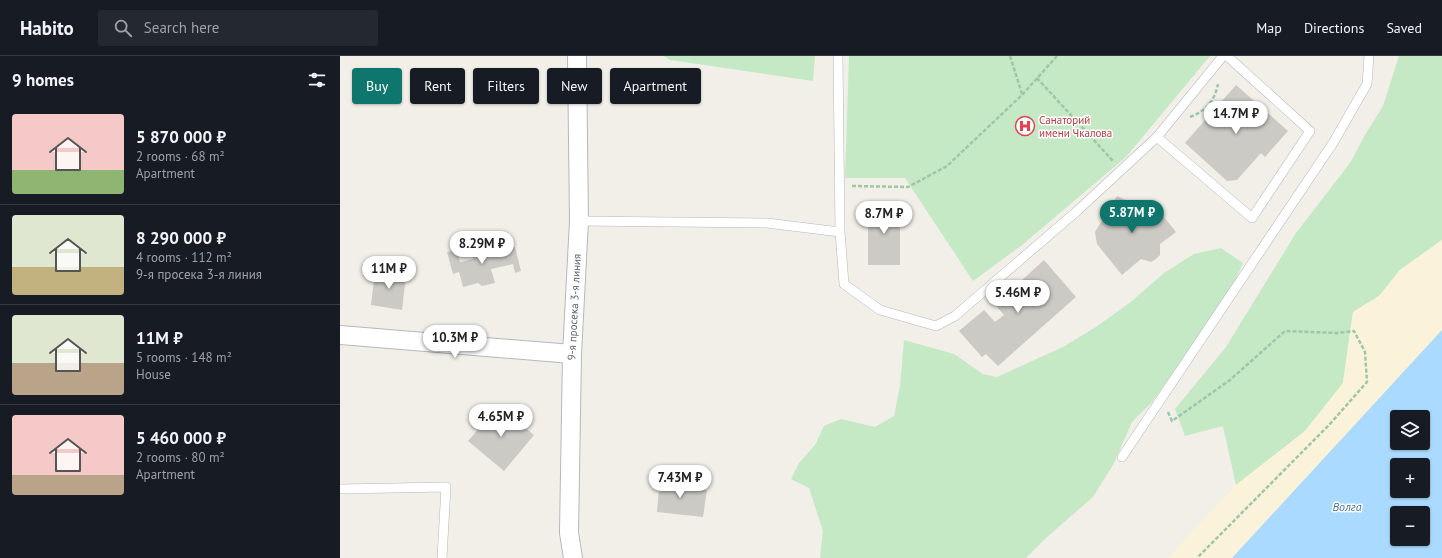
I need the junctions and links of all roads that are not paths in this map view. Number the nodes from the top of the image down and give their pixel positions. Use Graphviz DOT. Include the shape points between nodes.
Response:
graph roads {
  1 [pos="577,56"];
  2 [pos="838,56"];
  3 [pos="1222,56"];
  4 [pos="1227,56"];
  5 [pos="1368,56"];
  6 [pos="1157,137"];
  7 [pos="578,221"];
  8 [pos="840,232"];
  9 [pos="340,335"];
  10 [pos="572,354"];
  11 [pos="1122,457"];
  12 [pos="340,489"];
  13 [pos="442,558"];
  14 [pos="573,558"];
  1 -- 7 [label="street, 9-я просека 3-я линия"];
  2 -- 8 [label="lane"];
  3 -- 6 [label="lane"];
  4 -- 6 [label="lane" via="1310,131 1252,218"];
  5 -- 11 [label="lane" via="1367,84 1333,143"];
  6 -- 8 [label="lane" via="1077,212 961,311 936,326 880,310 844,284"];
  7 -- 8 [label="lane" via="767,224"];
  7 -- 10 [label="street, 9-я просека 3-я линия"];
  9 -- 10 [label="street"];
  10 -- 14 [label="street, 9-я просека 3-я линия" via="569,533"];
  12 -- 13 [label="lane" via="446,487"];
}
